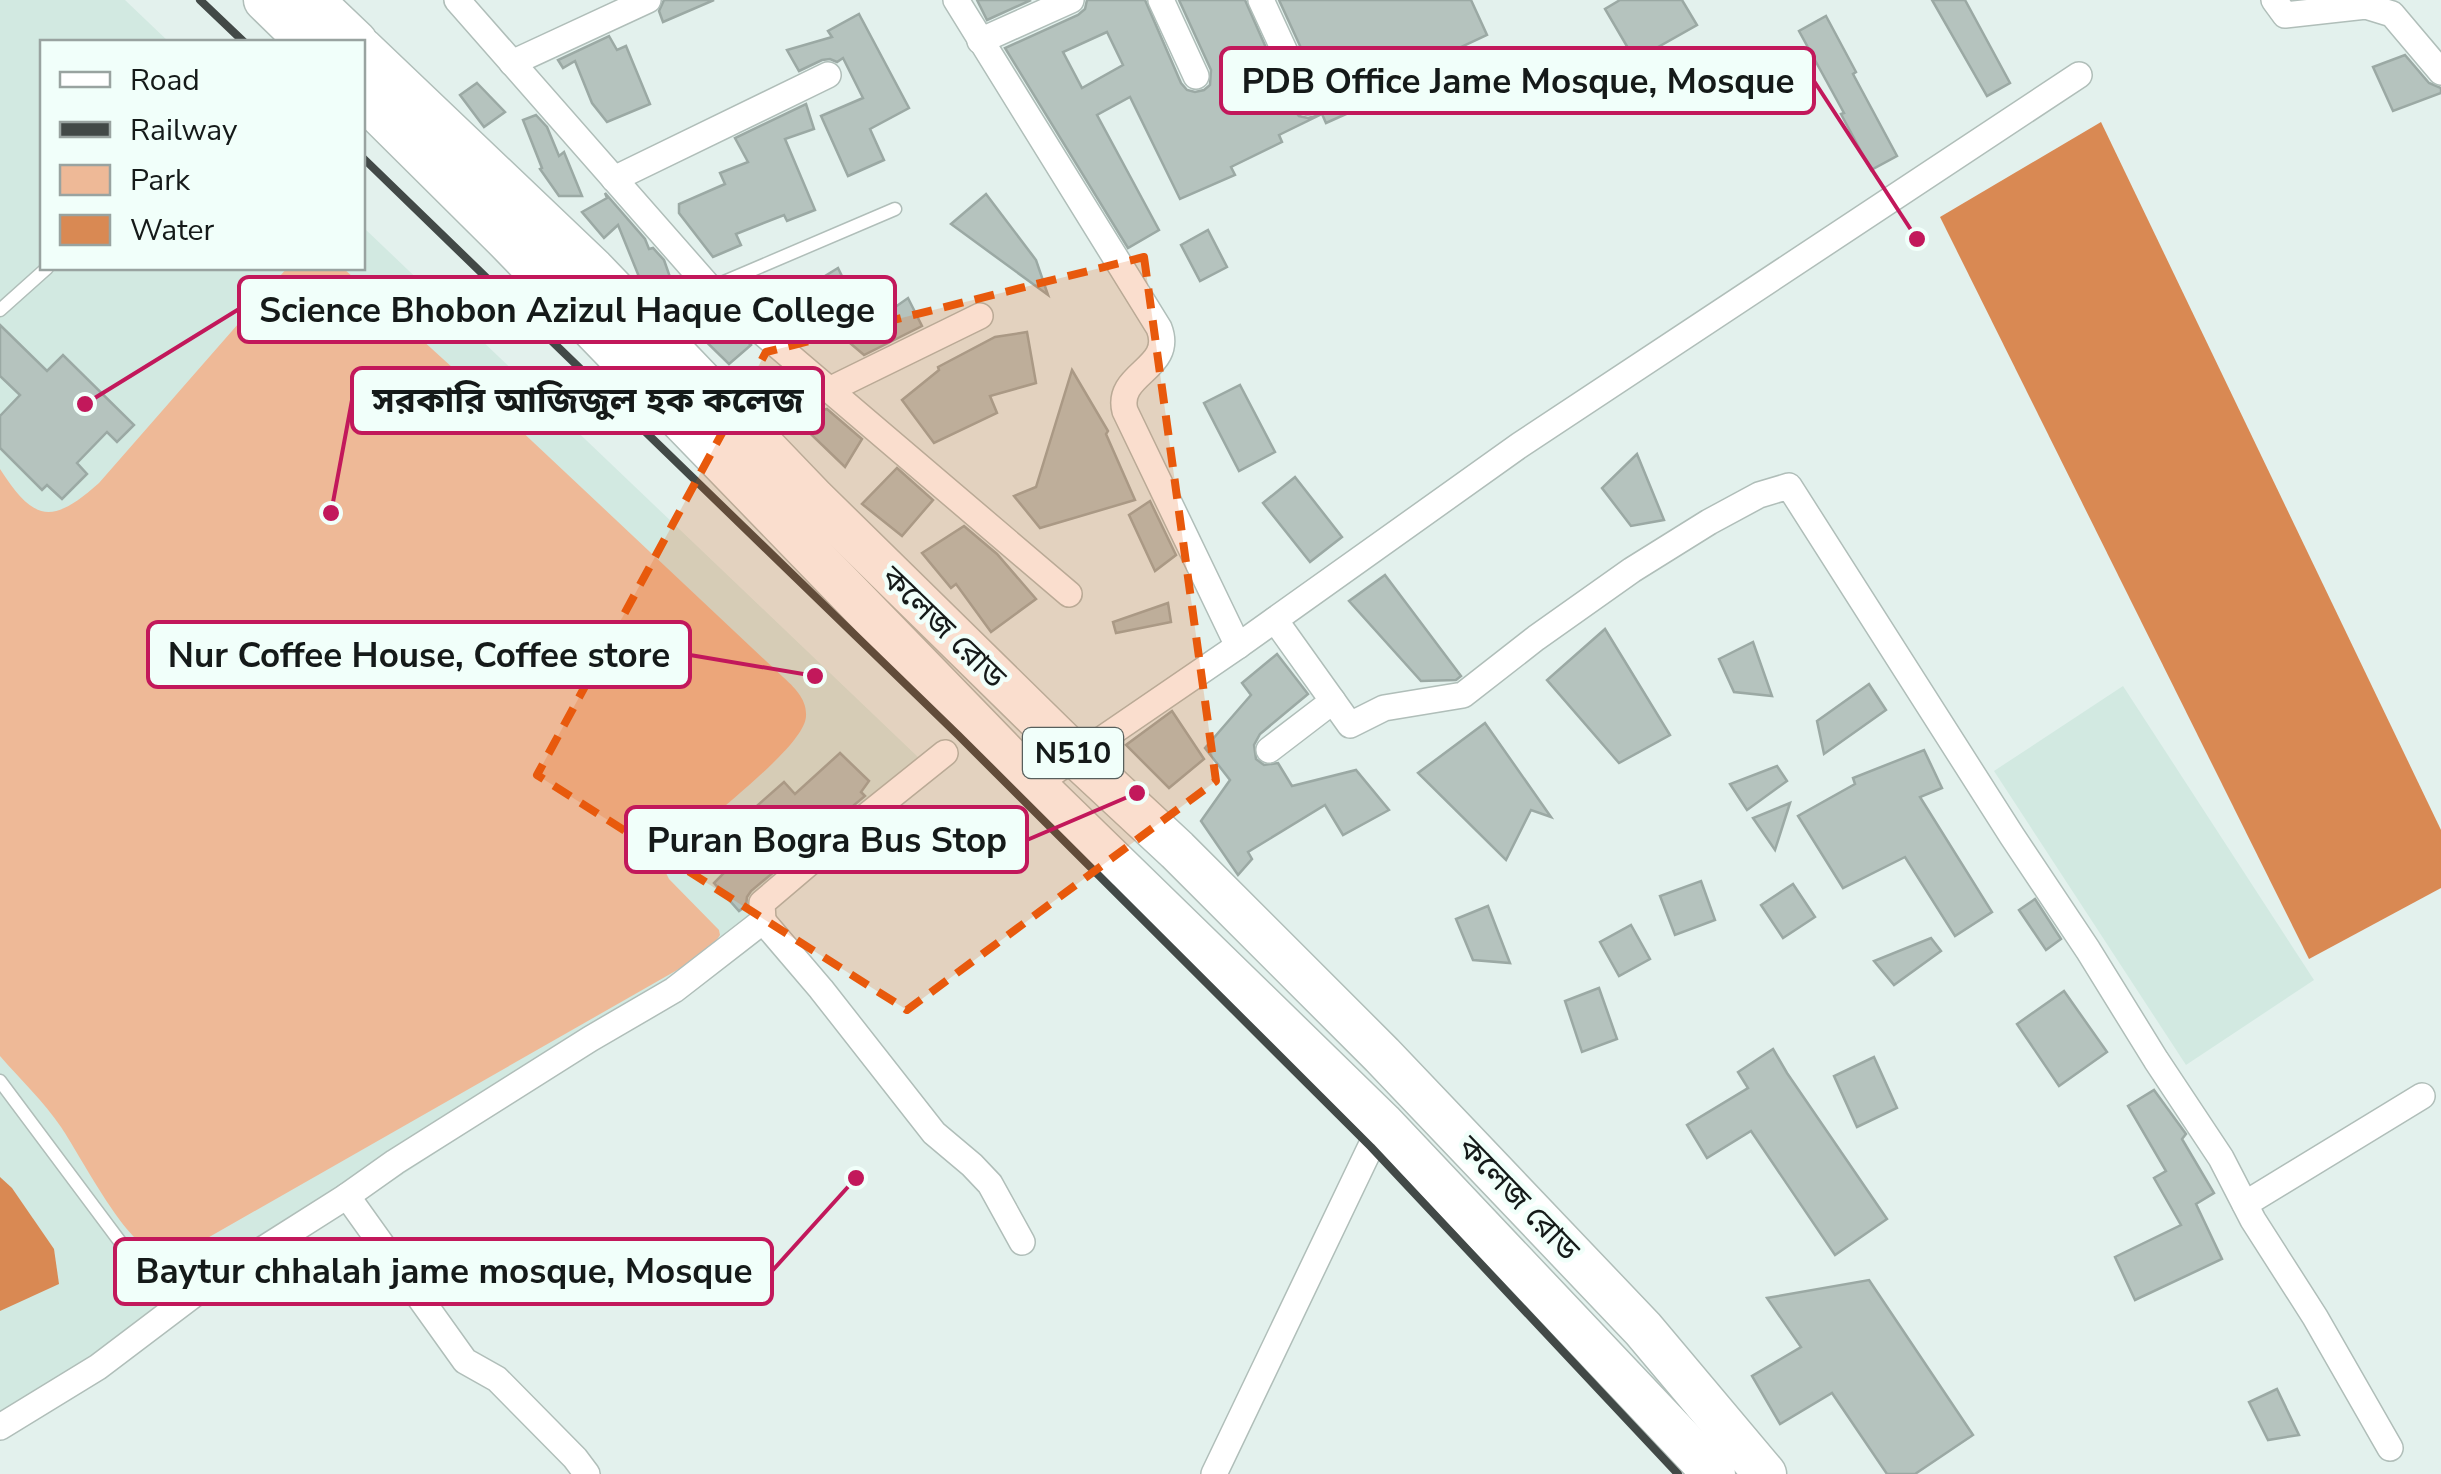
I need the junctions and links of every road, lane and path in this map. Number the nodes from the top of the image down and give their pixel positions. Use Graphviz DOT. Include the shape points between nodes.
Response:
graph roads {
  1 [pos="265,0"];
  2 [pos="312,0"];
  3 [pos="457,0"];
  4 [pos="648,0"];
  5 [pos="956,0"];
  6 [pos="1071,0"];
  7 [pos="1161,0"];
  8 [pos="1261,0"];
  9 [pos="2274,0"];
  10 [pos="306,40"];
  11 [pos="354,40"];
  12 [pos="980,41"];
  13 [pos="365,52"];
  14 [pos="512,63"];
  15 [pos="2441,72"];
  16 [pos="828,75"];
  17 [pos="2079,75"];
  18 [pos="1196,76"];
  19 [pos="365,99"];
  20 [pos="1308,102"];
  21 [pos="614,179"];
  22 [pos="895,208"];
  23 [pos="45,270"];
  24 [pos="710,288"];
  25 [pos="0,310"];
  26 [pos="980,316"];
  27 [pos="829,390"];
  28 [pos="1069,594"];
  29 [pos="1275,620"];
  30 [pos="1238,646"];
  31 [pos="1334,701"];
  32 [pos="1270,750"];
  33 [pos="945,754"];
  34 [pos="1077,757"];
  35 [pos="1035,785"];
  36 [pos="763,921"];
  37 [pos="0,1082"];
  38 [pos="2422,1096"];
  39 [pos="1382,1123"];
  40 [pos="347,1196"];
  41 [pos="2245,1204"];
  42 [pos="1022,1242"];
  43 [pos="171,1310"];
  44 [pos="0,1427"];
  45 [pos="2390,1448"];
  46 [pos="587,1474"];
  47 [pos="1214,1474"];
  48 [pos="1714,1474"];
  49 [pos="1765,1474"];
  1 -- 10 [label="highway"];
  2 -- 11 [label="highway"];
  3 -- 14 [label="street"];
  4 -- 14 [label="street"];
  5 -- 12 [label="street"];
  6 -- 12 [label="street"];
  7 -- 18 [label="street"];
  8 -- 20 [label="street"];
  9 -- 15 [label="street" via="2285,15 2366,6 2392,14"];
  12 -- 30 [label="street" via="1159,328 1161,352 1122,399"];
  13 -- 34 [label="highway, কলেজ রোড / N510" via="593,269 814,499"];
  14 -- 21 [label="street"];
  16 -- 21 [label="street"];
  17 -- 29 [label="street" via="1520,445"];
  19 -- 35 [label="highway, কলেজ রোড / N510"];
  21 -- 24 [label="street"];
  22 -- 24 [label="lane"];
  23 -- 25 [label="lane"];
  24 -- 27 [label="street"];
  26 -- 27 [label="street"];
  27 -- 28 [label="street"];
  29 -- 30 [label="street"];
  29 -- 31 [label="street"];
  30 -- 34 [label="street"];
  31 -- 32 [label="street"];
  31 -- 41 [label="street" via="1350,725 1384,708 1463,696 1632,570 1759,495 1789,486"];
  33 -- 36 [label="street" via="762,903"];
  34 -- 35 [label="street"];
  34 -- 49 [label="highway, কলেজ রোড / N510" via="1476,1153 1643,1329"];
  35 -- 39 [label="highway, কলেজ রোড / N510"];
  36 -- 40 [label="street" via="674,990"];
  36 -- 42 [label="street" via="934,1133 990,1184"];
  37 -- 43 [label="lane"];
  38 -- 41 [label="street"];
  39 -- 47 [label="street"];
  39 -- 48 [label="highway, কলেজ রোড / N510"];
  40 -- 43 [label="street"];
  40 -- 46 [label="street" via="465,1361 497,1379"];
  41 -- 45 [label="street"];
  43 -- 44 [label="street" via="98,1367"];
}
